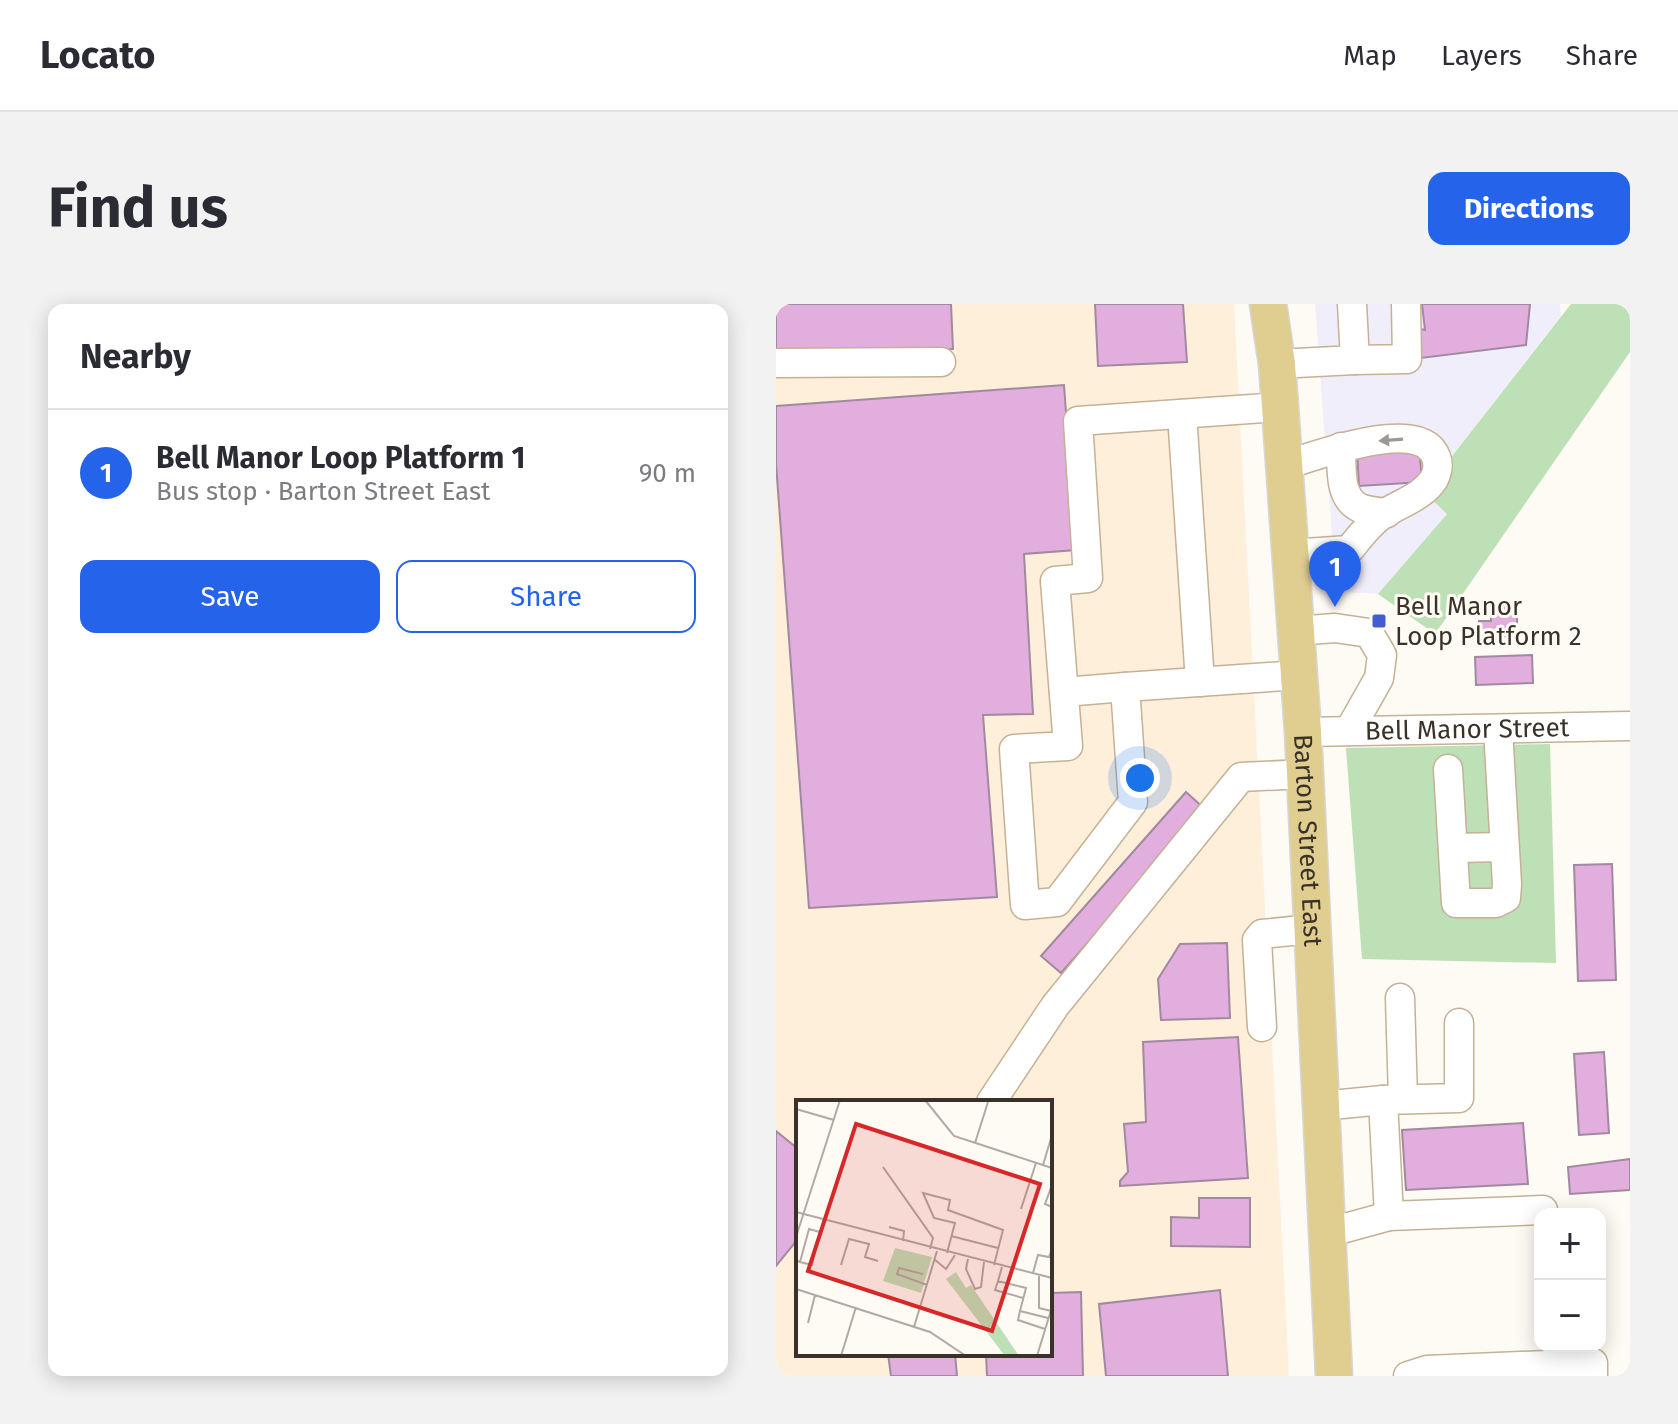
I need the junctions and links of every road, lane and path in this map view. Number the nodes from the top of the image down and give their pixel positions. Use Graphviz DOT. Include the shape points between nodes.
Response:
graph roads {
  1 [pos="1268,304"];
  2 [pos="1352,304"];
  3 [pos="1406,304"];
  4 [pos="1355,360"];
  5 [pos="941,362"];
  6 [pos="776,363"];
  7 [pos="1277,364"];
  8 [pos="1279,407"];
  9 [pos="1182,414"];
  10 [pos="1341,447"];
  11 [pos="1283,466"];
  12 [pos="1387,513"];
  13 [pos="1290,554"];
  14 [pos="1295,631"];
  15 [pos="1299,675"];
  16 [pos="1200,682"];
  17 [pos="1125,687"];
  18 [pos="1064,692"];
  19 [pos="1630,726"];
  20 [pos="1498,729"];
  21 [pos="1349,731"];
  22 [pos="1303,732"];
  23 [pos="1448,769"];
  24 [pos="1305,774"];
  25 [pos="1504,847"];
  26 [pos="1454,848"];
  27 [pos="1312,929"];
  28 [pos="1400,998"];
  29 [pos="1459,1023"];
  30 [pos="1262,1027"];
  31 [pos="1393,1099"];
  32 [pos="992,1100"];
  33 [pos="1321,1106"];
  34 [pos="1534,1210"];
  35 [pos="1389,1216"];
  36 [pos="1327,1233"];
  37 [pos="1576,1362"];
  38 [pos="1334,1376"];
  39 [pos="1408,1376"];
  1 -- 7 [label="main road, Barton Street East"];
  2 -- 4 [label="street"];
  3 -- 4 [label="street" via="1407,359"];
  4 -- 7 [label="street"];
  5 -- 6 [label="street"];
  7 -- 8 [label="main road, Barton Street East"];
  8 -- 9 [label="street"];
  8 -- 11 [label="main road, Barton Street East"];
  9 -- 16 [label="street"];
  9 -- 18 [label="street" via="1078,421 1088,578 1055,581"];
  10 -- 11 [label="street"];
  10 -- 12 [label="street" via="1348,498 1360,508"];
  12 -- 10 [label="street, one-way" via="1432,482 1438,469 1436,455 1415,439"];
  11 -- 13 [label="main road, Barton Street East"];
  12 -- 13 [label="street" via="1349,550"];
  13 -- 14 [label="main road, Barton Street East"];
  14 -- 15 [label="main road, Barton Street East"];
  14 -- 21 [label="street" via="1335,628 1369,633 1382,655 1379,678"];
  15 -- 16 [label="street"];
  15 -- 22 [label="main road, Barton Street East"];
  16 -- 17 [label="street"];
  17 -- 18 [label="street"];
  17 -- 18 [label="street" via="1133,802 1057,902 1025,905 1014,749 1068,746"];
  19 -- 20 [label="street, Bell Manor Street"];
  20 -- 21 [label="street, Bell Manor Street"];
  20 -- 25 [label="street"];
  21 -- 22 [label="street, Bell Manor Street"];
  22 -- 24 [label="main road, Barton Street East"];
  23 -- 26 [label="street"];
  24 -- 27 [label="main road, Barton Street East"];
  24 -- 32 [label="street" via="1241,777 1055,1006"];
  25 -- 26 [label="street"];
  25 -- 26 [label="street" via="1506,898 1496,903 1456,903"];
  27 -- 30 [label="street" via="1262,934 1257,940"];
  27 -- 33 [label="main road, Barton Street East"];
  28 -- 31 [label="street"];
  29 -- 31 [label="street" via="1459,1098"];
  31 -- 33 [label="street"];
  31 -- 35 [label="street"];
  33 -- 36 [label="main road, Barton Street East"];
  34 -- 35 [label="street"];
  35 -- 36 [label="street"];
  36 -- 38 [label="main road, Barton Street East"];
  37 -- 39 [label="street" via="1427,1370"];
}
